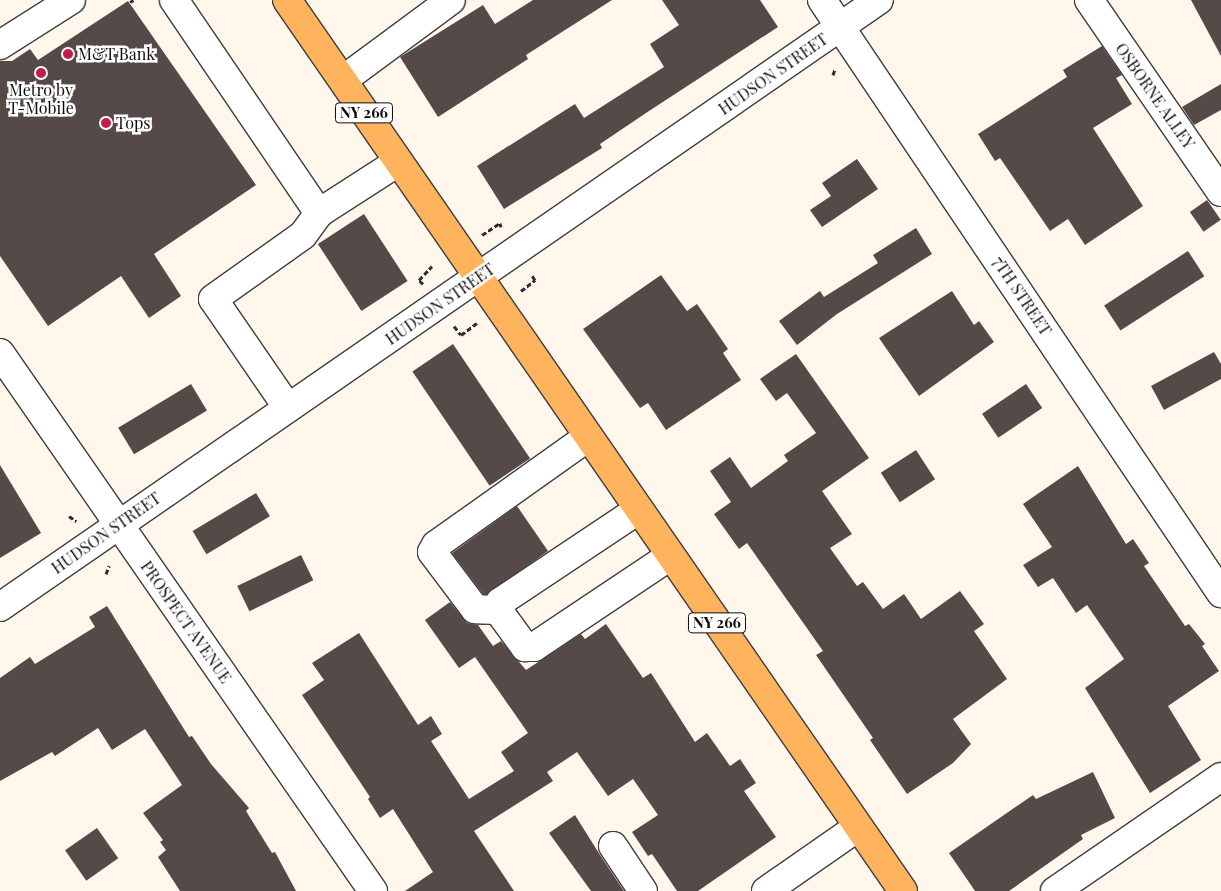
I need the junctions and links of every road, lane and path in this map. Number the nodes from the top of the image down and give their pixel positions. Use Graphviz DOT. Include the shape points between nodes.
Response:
graph roads {
  1 [pos="71,0"];
  2 [pos="174,0"];
  3 [pos="451,0"];
  4 [pos="822,0"];
  5 [pos="880,0"];
  6 [pos="1089,0"];
  7 [pos="296,3"];
  8 [pos="841,27"];
  9 [pos="0,45"];
  10 [pos="342,80"];
  11 [pos="398,162"];
  12 [pos="1221,192"];
  13 [pos="318,213"];
  14 [pos="500,223"];
  15 [pos="481,235"];
  16 [pos="432,266"];
  17 [pos="477,278"];
  18 [pos="419,280"];
  19 [pos="536,280"];
  20 [pos="520,292"];
  21 [pos="478,322"];
  22 [pos="452,323"];
  23 [pos="0,353"];
  24 [pos="288,408"];
  25 [pos="588,438"];
  26 [pos="638,510"];
  27 [pos="68,516"];
  28 [pos="77,521"];
  29 [pos="118,524"];
  30 [pos="670,556"];
  31 [pos="109,566"];
  32 [pos="106,574"];
  33 [pos="1221,593"];
  34 [pos="499,606"];
  35 [pos="0,607"];
  36 [pos="1221,777"];
  37 [pos="858,827"];
  38 [pos="613,846"];
  39 [pos="373,891"];
  40 [pos="643,891"];
  41 [pos="766,891"];
  42 [pos="903,891"];
  43 [pos="1055,891"];
  1 -- 9 [label="street"];
  2 -- 13 [label="street"];
  3 -- 10 [label="street"];
  4 -- 8 [label="street, 7TH STREET"];
  5 -- 8 [label="street, HUDSON STREET"];
  6 -- 12 [label="street, OSBORNE ALLEY"];
  7 -- 10 [label="main road, NY 266"];
  8 -- 17 [label="street, HUDSON STREET"];
  8 -- 33 [label="street, 7TH STREET"];
  10 -- 11 [label="main road, NY 266"];
  11 -- 13 [label="street"];
  11 -- 17 [label="main road, NY 266"];
  13 -- 24 [label="street" via="303,235 213,299"];
  14 -- 15 [label="path"];
  16 -- 18 [label="path"];
  17 -- 24 [label="street, HUDSON STREET"];
  17 -- 25 [label="main road, NY 266"];
  19 -- 20 [label="path"];
  21 -- 22 [label="path" via="460,335"];
  23 -- 29 [label="street, PROSPECT AVENUE"];
  24 -- 29 [label="street, HUDSON STREET"];
  25 -- 26 [label="main road, NY 266"];
  25 -- 34 [label="street" via="432,552 475,610"];
  26 -- 30 [label="main road, NY 266"];
  26 -- 34 [label="street"];
  27 -- 28 [label="path"];
  29 -- 35 [label="street, HUDSON STREET"];
  29 -- 39 [label="street, PROSPECT AVENUE"];
  30 -- 34 [label="street" via="534,647 525,647"];
  30 -- 37 [label="main road, NY 266"];
  31 -- 32 [label="path"];
  36 -- 43 [label="street"];
  37 -- 41 [label="street"];
  37 -- 42 [label="main road, NY 266"];
  38 -- 40 [label="street"];
}
